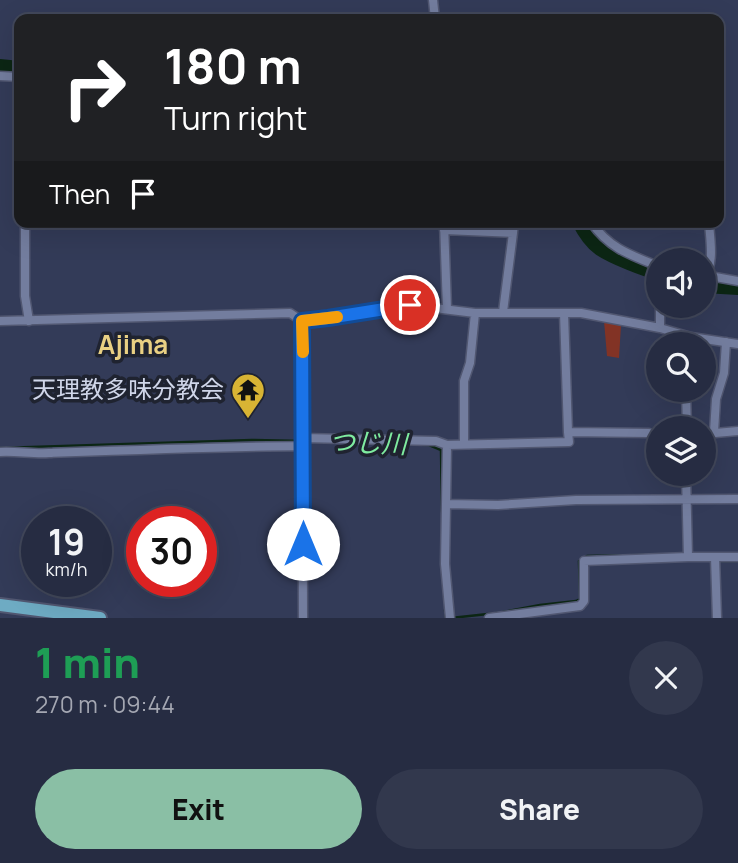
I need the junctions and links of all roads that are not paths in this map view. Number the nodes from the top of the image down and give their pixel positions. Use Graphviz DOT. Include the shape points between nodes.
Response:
graph roads {
  1 [pos="25,228"];
  2 [pos="444,228"];
  3 [pos="464,228"];
  4 [pos="513,228"];
  5 [pos="596,228"];
  6 [pos="709,228"];
  7 [pos="513,233"];
  8 [pos="711,248"];
  9 [pos="646,261"];
  10 [pos="716,278"];
  11 [pos="738,281"];
  12 [pos="447,309"];
  13 [pos="475,313"];
  14 [pos="503,313"];
  15 [pos="564,313"];
  16 [pos="660,318"];
  17 [pos="0,321"];
  18 [pos="29,321"];
  19 [pos="302,321"];
  20 [pos="660,328"];
  21 [pos="670,332"];
  22 [pos="716,342"];
  23 [pos="726,342"];
  24 [pos="738,344"];
  25 [pos="715,416"];
  26 [pos="738,431"];
  27 [pos="568,432"];
  28 [pos="716,432"];
  29 [pos="646,433"];
  30 [pos="303,442"];
  31 [pos="464,443"];
  32 [pos="447,444"];
  33 [pos="0,452"];
  34 [pos="686,486"];
  35 [pos="686,498"];
  36 [pos="738,499"];
  37 [pos="446,504"];
  38 [pos="738,556"];
  39 [pos="688,557"];
  40 [pos="715,557"];
  41 [pos="0,605"];
  42 [pos="100,618"];
  43 [pos="303,618"];
  44 [pos="450,618"];
  45 [pos="489,618"];
  46 [pos="717,618"];
  1 -- 18 [label="street" via="24,296"];
  2 -- 12 [label="street"];
  3 -- 7 [label="street"];
  4 -- 7 [label="street"];
  5 -- 9 [label="street" via="624,253"];
  6 -- 8 [label="street"];
  7 -- 14 [label="street"];
  10 -- 11 [label="street"];
  12 -- 13 [label="street"];
  12 -- 19 [label="street" via="410,305"];
  13 -- 14 [label="street"];
  13 -- 31 [label="street" via="464,381"];
  14 -- 15 [label="street"];
  15 -- 20 [label="street"];
  15 -- 27 [label="street"];
  16 -- 20 [label="street"];
  17 -- 18 [label="street"];
  18 -- 19 [label="street" via="290,313"];
  19 -- 30 [label="street"];
  20 -- 21 [label="street"];
  22 -- 23 [label="street"];
  23 -- 24 [label="street"];
  23 -- 25 [label="street"];
  26 -- 28 [label="street"];
  27 -- 29 [label="street"];
  27 -- 31 [label="street" via="569,442"];
  30 -- 32 [label="street"];
  30 -- 33 [label="street"];
  30 -- 43 [label="street"];
  31 -- 32 [label="street"];
  32 -- 37 [label="street"];
  34 -- 35 [label="street"];
  35 -- 36 [label="street"];
  35 -- 37 [label="street"];
  35 -- 39 [label="street"];
  37 -- 44 [label="street"];
  38 -- 40 [label="street"];
  39 -- 40 [label="street"];
  39 -- 45 [label="street" via="584,561 584,601 580,606"];
  40 -- 46 [label="street"];
  41 -- 42 [label="main road"];
}
